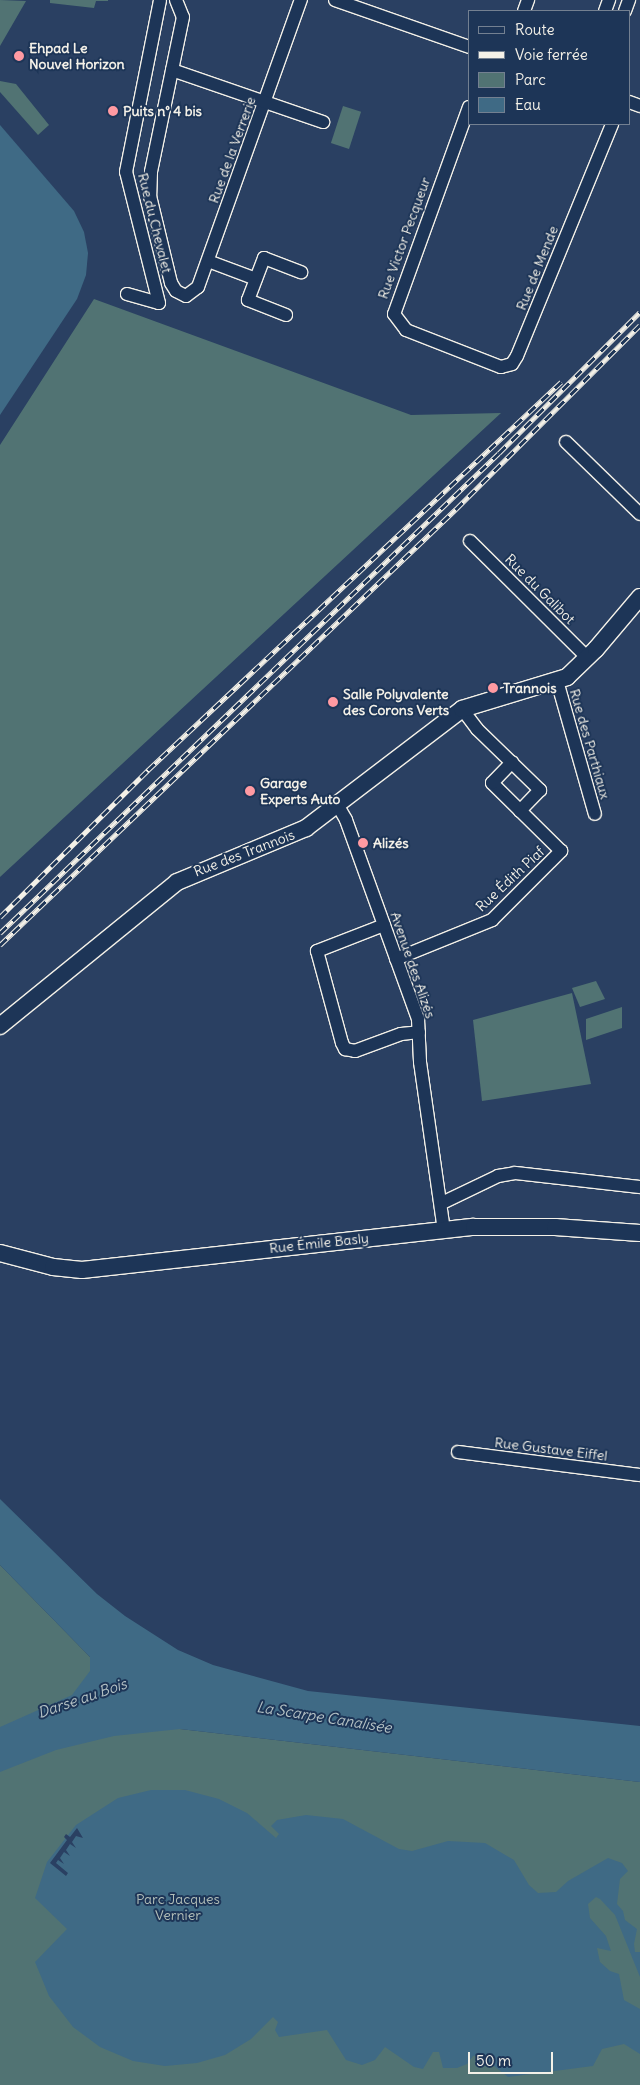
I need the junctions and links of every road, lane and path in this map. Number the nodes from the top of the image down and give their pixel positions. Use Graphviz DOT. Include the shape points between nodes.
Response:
graph roads {
  1 [pos="160,0"];
  2 [pos="176,0"];
  3 [pos="301,0"];
  4 [pos="335,0"];
  5 [pos="468,47"];
  6 [pos="172,70"];
  7 [pos="266,101"];
  8 [pos="468,110"];
  9 [pos="323,122"];
  10 [pos="612,125"];
  11 [pos="208,261"];
  12 [pos="301,272"];
  13 [pos="256,279"];
  14 [pos="127,294"];
  15 [pos="286,314"];
  16 [pos="452,348"];
  17 [pos="566,442"];
  18 [pos="640,514"];
  19 [pos="470,541"];
  20 [pos="640,597"];
  21 [pos="588,658"];
  22 [pos="557,681"];
  23 [pos="462,709"];
  24 [pos="512,762"];
  25 [pos="338,806"];
  26 [pos="520,811"];
  27 [pos="595,814"];
  28 [pos="384,925"];
  29 [pos="396,959"];
  30 [pos="0,1026"];
  31 [pos="419,1032"];
  32 [pos="640,1187"];
  33 [pos="442,1203"];
  34 [pos="444,1230"];
  35 [pos="640,1233"];
  36 [pos="0,1253"];
  37 [pos="458,1452"];
  38 [pos="640,1475"];
  1 -- 14 [label="street, Rue du Chevalet" via="126,172 159,303"];
  2 -- 6 [label="street" via="183,17"];
  3 -- 7 [label="street, Rue de la Verrerie"];
  4 -- 5 [label="street"];
  6 -- 7 [label="street"];
  6 -- 11 [label="street, Rue de la Verrerie" via="150,190 170,278 178,293 186,296 195,291"];
  7 -- 9 [label="street"];
  7 -- 11 [label="street, Rue de la Verrerie"];
  8 -- 16 [label="street, Rue Victor Pecqueur" via="393,310 402,328"];
  10 -- 16 [label="street, Rue de Mende" via="515,360 501,367"];
  11 -- 13 [label="street"];
  12 -- 13 [label="street" via="264,258"];
  13 -- 15 [label="street" via="248,300"];
  17 -- 18 [label="street"];
  19 -- 21 [label="street, Rue du Galibot"];
  20 -- 21 [label="street, Rue des Trannois"];
  21 -- 22 [label="street, Rue des Trannois"];
  22 -- 23 [label="street, Rue des Trannois"];
  22 -- 27 [label="street, Rue des Parthiaux"];
  23 -- 24 [label="street"];
  23 -- 25 [label="street, Rue des Trannois"];
  24 -- 26 [label="street" via="540,790"];
  24 -- 26 [label="street, Rue Édith Piaf" via="492,783"];
  25 -- 28 [label="street, Avenue des Alizés"];
  25 -- 30 [label="street, Rue des Trannois" via="282,841 200,870 177,882"];
  26 -- 29 [label="street, Rue Édith Piaf" via="561,851 492,920"];
  28 -- 29 [label="street, Avenue des Alizés"];
  28 -- 31 [label="street" via="317,950 342,1043 345,1048 355,1051 401,1034"];
  29 -- 31 [label="street, Avenue des Alizés"];
  31 -- 33 [label="street, Avenue des Alizés" via="420,1062"];
  32 -- 33 [label="street" via="515,1173 498,1176"];
  33 -- 34 [label="street, Avenue des Alizés"];
  34 -- 35 [label="street, Rue Émile Basly" via="540,1226"];
  34 -- 36 [label="street, Rue Émile Basly" via="90,1270 60,1268"];
  37 -- 38 [label="street, Rue Gustave Eiffel"];
}
